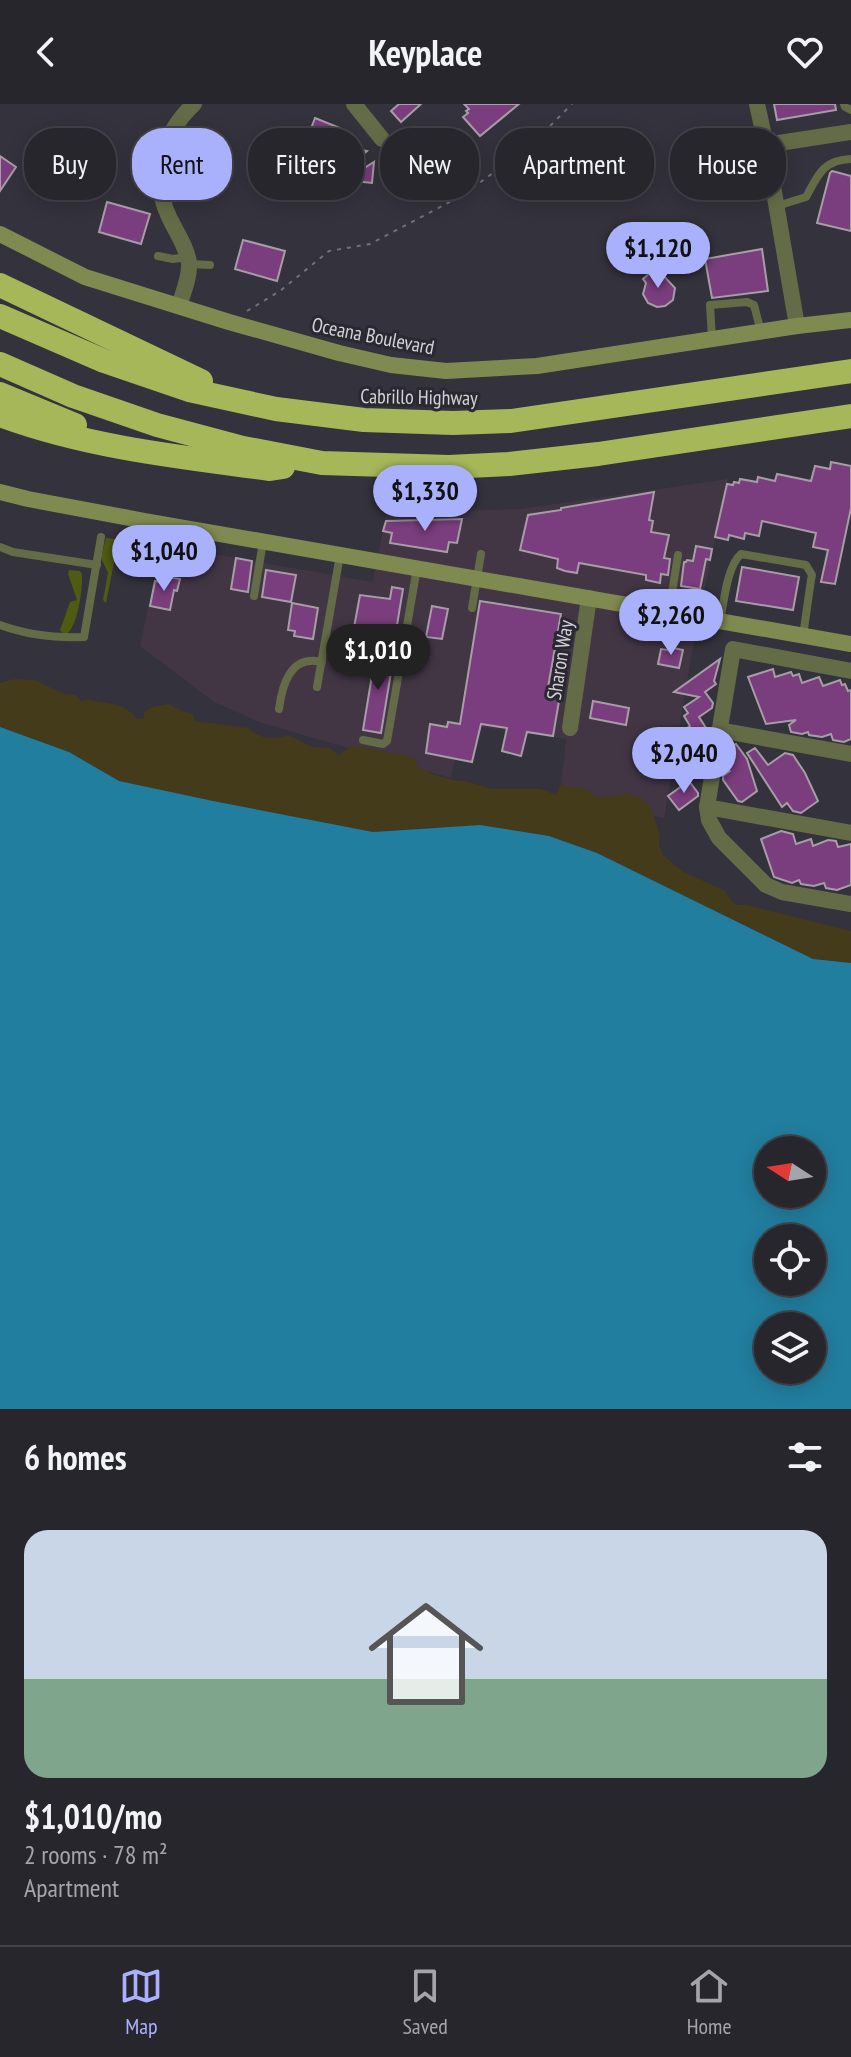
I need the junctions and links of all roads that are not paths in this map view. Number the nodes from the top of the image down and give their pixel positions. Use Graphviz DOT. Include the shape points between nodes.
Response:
graph roads {
  1 [pos="194,104"];
  2 [pos="354,104"];
  3 [pos="757,104"];
  4 [pos="844,104"];
  5 [pos="851,110"];
  6 [pos="762,128"];
  7 [pos="851,132"];
  8 [pos="380,136"];
  9 [pos="786,142"];
  10 [pos="851,159"];
  11 [pos="776,200"];
  12 [pos="777,206"];
  13 [pos="0,234"];
  14 [pos="158,256"];
  15 [pos="188,261"];
  16 [pos="210,265"];
  17 [pos="0,285"];
  18 [pos="179,306"];
  19 [pos="0,316"];
  20 [pos="851,320"];
  21 [pos="797,326"];
  22 [pos="762,333"];
  23 [pos="712,340"];
  24 [pos="0,364"];
  25 [pos="851,371"];
  26 [pos="0,394"];
  27 [pos="247,404"];
  28 [pos="0,415"];
  29 [pos="851,416"];
  30 [pos="226,463"];
  31 [pos="322,463"];
  32 [pos="0,492"];
  33 [pos="145,521"];
  34 [pos="101,537"];
  35 [pos="263,542"];
  36 [pos="141,544"];
  37 [pos="0,547"];
  38 [pos="481,554"];
  39 [pos="340,555"];
  40 [pos="678,555"];
  41 [pos="97,565"];
  42 [pos="417,568"];
  43 [pos="476,579"];
  44 [pos="254,596"];
  45 [pos="589,598"];
  46 [pos="472,608"];
  47 [pos="669,612"];
  48 [pos="720,621"];
  49 [pos="0,625"];
  50 [pos="803,636"];
  51 [pos="851,644"];
  52 [pos="322,662"];
  53 [pos="851,671"];
  54 [pos="317,687"];
  55 [pos="279,709"];
  56 [pos="570,728"];
  57 [pos="719,730"];
  58 [pos="363,740"];
  59 [pos="851,754"];
  60 [pos="708,813"];
  61 [pos="851,833"];
  62 [pos="851,904"];
  1 -- 15 [label="street" via="172,129 159,180 162,202"];
  2 -- 8 [label="street"];
  3 -- 6 [label="street"];
  4 -- 5 [label="lane"];
  7 -- 9 [label="street"];
  10 -- 12 [label="lane" via="828,164 806,197"];
  11 -- 12 [label="street"];
  12 -- 21 [label="street"];
  13 -- 18 [label="street, Oceana Boulevard" via="85,277"];
  14 -- 15 [label="lane"];
  15 -- 16 [label="lane"];
  15 -- 18 [label="street"];
  17 -- 27 [label="highway"];
  18 -- 23 [label="street, Oceana Boulevard" via="365,359 446,371 537,366"];
  19 -- 27 [label="highway, Cabrillo Highway" via="132,372"];
  20 -- 21 [label="street, Oceana Boulevard"];
  21 -- 22 [label="street, Oceana Boulevard"];
  22 -- 23 [label="street, Oceana Boulevard"];
  22 -- 23 [label="lane" via="754,305 710,305"];
  24 -- 31 [label="highway" via="157,425"];
  25 -- 27 [label="highway, Cabrillo Highway" via="482,422 364,420"];
  26 -- 30 [label="highway" via="91,431"];
  28 -- 30 [label="highway" via="100,444"];
  29 -- 31 [label="highway" via="509,464"];
  30 -- 31 [label="highway" via="270,469"];
  32 -- 33 [label="street"];
  33 -- 35 [label="street"];
  33 -- 36 [label="lane"];
  34 -- 41 [label="lane"];
  35 -- 39 [label="street"];
  35 -- 44 [label="lane"];
  37 -- 41 [label="lane"];
  38 -- 43 [label="lane"];
  39 -- 42 [label="street"];
  39 -- 52 [label="lane"];
  40 -- 47 [label="lane"];
  41 -- 49 [label="lane" via="84,637 58,638"];
  42 -- 43 [label="street"];
  42 -- 58 [label="lane" via="387,741"];
  43 -- 45 [label="street"];
  43 -- 46 [label="lane"];
  45 -- 47 [label="street"];
  45 -- 56 [label="street, Sharon Way"];
  47 -- 48 [label="street"];
  48 -- 50 [label="street"];
  48 -- 50 [label="lane" via="732,567 741,554 806,565 812,575"];
  50 -- 51 [label="street"];
  52 -- 54 [label="lane"];
  52 -- 55 [label="lane" via="303,662 294,669 282,686"];
  53 -- 57 [label="street" via="733,649"];
  57 -- 59 [label="street"];
  57 -- 60 [label="street"];
  60 -- 61 [label="street"];
  60 -- 62 [label="street" via="719,838 766,885"];
}
